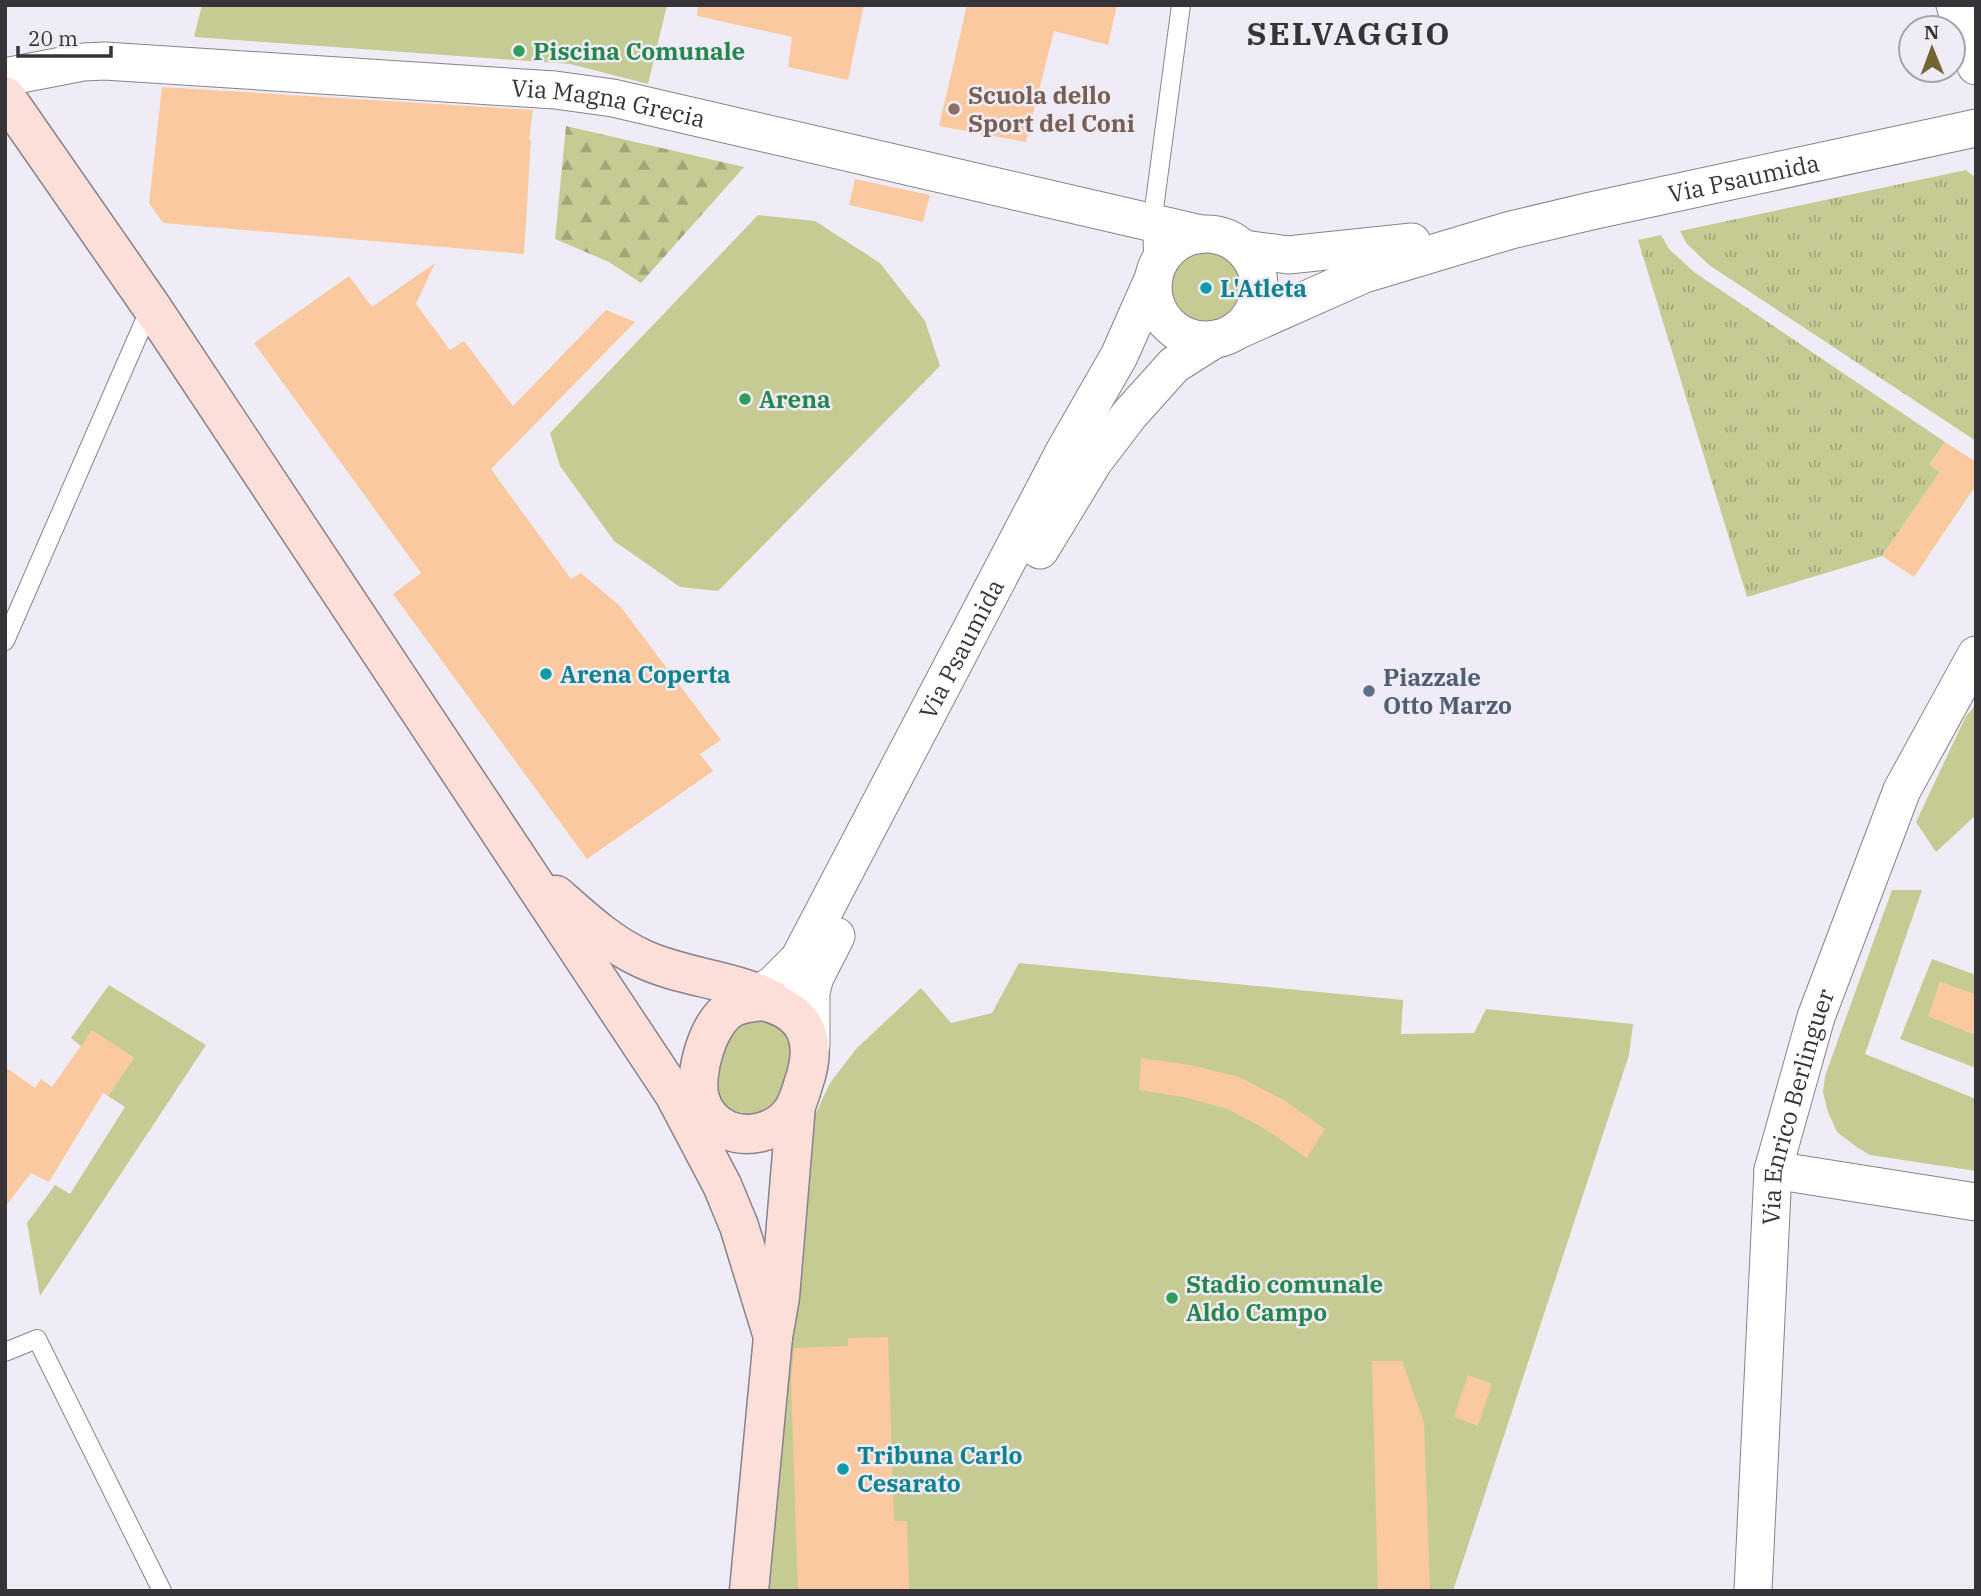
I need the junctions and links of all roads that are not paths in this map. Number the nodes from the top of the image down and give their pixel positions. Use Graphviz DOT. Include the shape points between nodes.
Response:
graph roads {
  1 [pos="1181,5"];
  2 [pos="1955,5"];
  3 [pos="1976,66"];
  4 [pos="5,77"];
  5 [pos="5,96"];
  6 [pos="1976,128"];
  7 [pos="1152,224"];
  8 [pos="1511,230"];
  9 [pos="1201,234"];
  10 [pos="1244,249"];
  11 [pos="1154,276"];
  12 [pos="151,306"];
  13 [pos="1225,335"];
  14 [pos="5,640"];
  15 [pos="1976,655"];
  16 [pos="521,863"];
  17 [pos="761,1001"];
  18 [pos="811,1045"];
  19 [pos="796,1105"];
  20 [pos="696,1111"];
  21 [pos="1773,1170"];
  22 [pos="1976,1202"];
  23 [pos="773,1337"];
  24 [pos="5,1352"];
  25 [pos="162,1591"];
  26 [pos="749,1591"];
  27 [pos="1753,1591"];
  1 -- 7 [label="lane"];
  2 -- 3 [label="street"];
  4 -- 7 [label="street, Via Magna Grecia" via="105,61 555,90 613,98"];
  5 -- 12 [label="main road"];
  6 -- 8 [label="street, Via Psaumida"];
  7 -- 9 [label="street, Via Magna Grecia"];
  7 -- 11 [label="lane"];
  8 -- 10 [label="street" via="1288,254"];
  8 -- 13 [label="street" via="1364,274"];
  9 -- 10 [label="street" via="1232,239"];
  9 -- 11 [label="street" via="1170,247"];
  10 -- 13 [label="street" via="1259,276 1259,292 1252,314"];
  11 -- 13 [label="street" via="1156,305 1173,328 1200,340"];
  11 -- 17 [label="street, Via Psaumida" via="1119,356 1064,452 799,959"];
  12 -- 14 [label="lane"];
  12 -- 16 [label="main road"];
  13 -- 18 [label="street, Via Psaumida" via="1174,365 1094,460 1054,525 815,977"];
  15 -- 21 [label="street, Via Enrico Berlinguer" via="1902,790 1816,1017"];
  16 -- 17 [label="main road" via="593,928 643,960"];
  16 -- 20 [label="main road" via="564,931"];
  17 -- 18 [label="main road" via="794,1014"];
  17 -- 20 [label="main road" via="730,1009 717,1021 701,1063"];
  18 -- 19 [label="main road" via="811,1062"];
  19 -- 20 [label="main road" via="782,1122 759,1133 733,1132"];
  19 -- 23 [label="main road"];
  20 -- 23 [label="main road" via="739,1226"];
  21 -- 22 [label="street"];
  21 -- 27 [label="street, Via Enrico Berlinguer"];
  23 -- 26 [label="main road"];
  24 -- 25 [label="lane" via="37,1339"];
}
